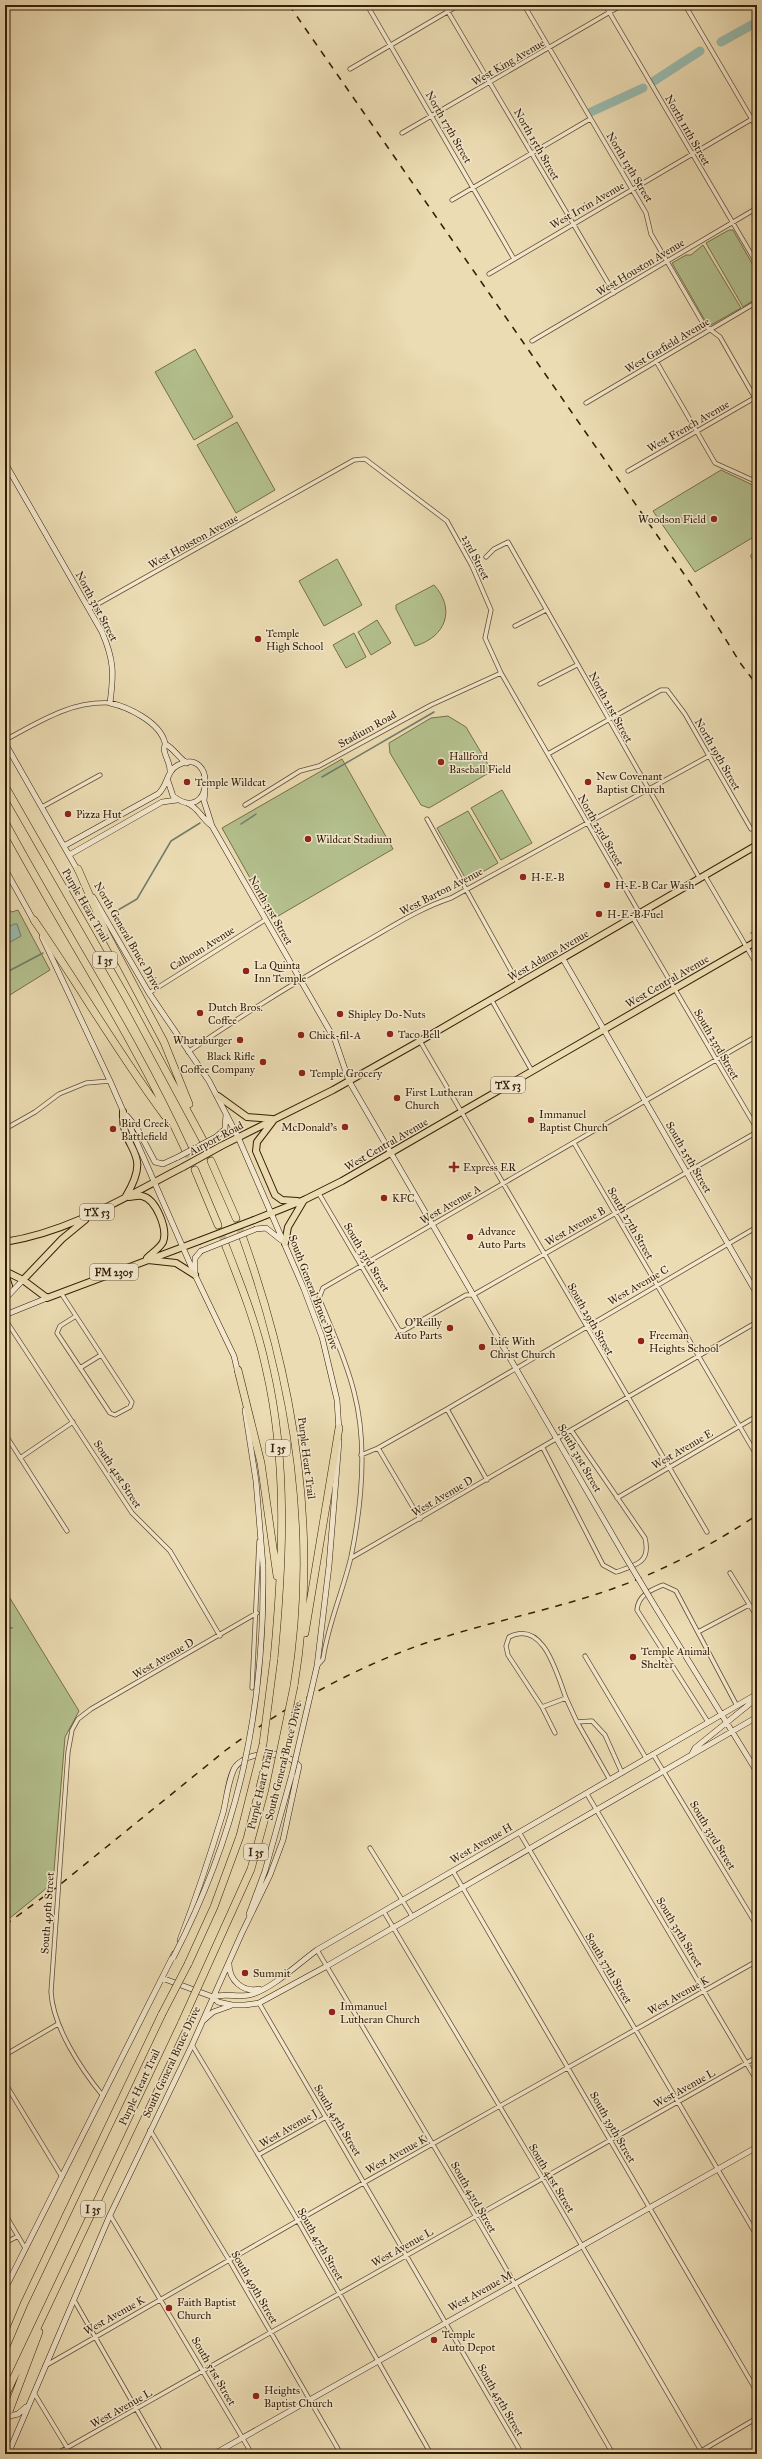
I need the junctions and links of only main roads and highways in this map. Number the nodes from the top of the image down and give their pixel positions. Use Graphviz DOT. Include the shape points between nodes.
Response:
graph roads {
  1 [pos="5,463"];
  2 [pos="5,743"];
  3 [pos="165,744"];
  4 [pos="188,763"];
  5 [pos="170,773"];
  6 [pos="168,781"];
  7 [pos="5,786"];
  8 [pos="205,790"];
  9 [pos="183,801"];
  10 [pos="5,822"];
  11 [pos="212,826"];
  12 [pos="757,845"];
  13 [pos="64,846"];
  14 [pos="69,855"];
  15 [pos="5,869"];
  16 [pos="78,869"];
  17 [pos="34,920"];
  18 [pos="757,941"];
  19 [pos="563,958"];
  20 [pos="603,1030"];
  21 [pos="349,1081"];
  22 [pos="218,1096"];
  23 [pos="123,1112"];
  24 [pos="226,1113"];
  25 [pos="276,1119"];
  26 [pos="178,1134"];
  27 [pos="238,1137"];
  28 [pos="186,1151"];
  29 [pos="390,1152"];
  30 [pos="211,1161"];
  31 [pos="195,1170"];
  32 [pos="154,1182"];
  33 [pos="125,1197"];
  34 [pos="304,1200"];
  35 [pos="271,1213"];
  36 [pos="93,1214"];
  37 [pos="236,1218"];
  38 [pos="218,1225"];
  39 [pos="243,1238"];
  40 [pos="5,1242"];
  41 [pos="285,1243"];
  42 [pos="225,1244"];
  43 [pos="182,1247"];
  44 [pos="145,1260"];
  45 [pos="5,1272"];
  46 [pos="195,1275"];
  47 [pos="24,1280"];
  48 [pos="757,1294"];
  49 [pos="5,1298"];
  50 [pos="47,1298"];
  51 [pos="5,1315"];
  52 [pos="238,1370"];
  53 [pos="339,1428"];
  54 [pos="280,1597"];
  55 [pos="294,1686"];
  56 [pos="757,1694"];
  57 [pos="757,1698"];
  58 [pos="722,1715"];
  59 [pos="757,1717"];
  60 [pos="727,1722"];
  61 [pos="733,1731"];
  62 [pos="692,1754"];
  63 [pos="757,1772"];
  64 [pos="240,1937"];
  65 [pos="173,1958"];
  66 [pos="229,1962"];
  67 [pos="162,1978"];
  68 [pos="264,1988"];
  69 [pos="213,1997"];
  70 [pos="232,2005"];
  71 [pos="197,2034"];
  72 [pos="757,2147"];
  73 [pos="5,2289"];
  74 [pos="24,2304"];
  75 [pos="45,2312"];
  76 [pos="5,2339"];
  77 [pos="5,2349"];
  78 [pos="5,2396"];
  79 [pos="28,2404"];
  80 [pos="5,2413"];
  81 [pos="8,2419"];
  82 [pos="8,2454"];
  83 [pos="214,2454"];
  1 -- 3 [label="main road, North 31st Street" via="112,654 110,703 140,714 158,731"];
  2 -- 13 [label="main road, North General Bruce Drive"];
  3 -- 4 [label="main road"];
  3 -- 5 [label="main road"];
  4 -- 5 [label="main road" via="179,765"];
  4 -- 8 [label="main road" via="198,766 203,771 207,780"];
  5 -- 6 [label="main road"];
  6 -- 9 [label="main road" via="170,791"];
  6 -- 13 [label="main road" via="158,794"];
  7 -- 16 [label="highway, Purple Heart Trail / I 35" via="128,999 203,1139 164,1042 106,933"];
  8 -- 9 [label="main road" via="196,800"];
  8 -- 11 [label="main road, North 31st Street" via="204,801"];
  9 -- 11 [label="main road, North 31st Street" via="192,805"];
  9 -- 14 [label="main road" via="162,802"];
  10 -- 26 [label="highway, I 35" via="123,1027"];
  11 -- 21 [label="main road, North 31st Street" via="335,1040"];
  12 -- 19 [label="main road, West Adams Avenue / TX 53"];
  13 -- 14 [label="main road, North General Bruce Drive"];
  14 -- 16 [label="main road, North General Bruce Drive"];
  15 -- 17 [label="main road"];
  16 -- 22 [label="main road, North General Bruce Drive" via="149,992"];
  17 -- 23 [label="main road"];
  17 -- 26 [label="highway" via="78,983 136,1077"];
  18 -- 20 [label="main road, West Central Avenue / TX 53"];
  19 -- 20 [label="main road, South 25th Street"];
  19 -- 21 [label="main road, West Adams Avenue / TX 53"];
  20 -- 29 [label="main road, West Central Avenue / TX 53"];
  20 -- 48 [label="main road, South 25th Street"];
  21 -- 25 [label="main road, Airport Road / TX 53"];
  21 -- 29 [label="main road, North 31st Street"];
  22 -- 24 [label="main road, North General Bruce Drive"];
  22 -- 25 [label="main road" via="247,1117"];
  23 -- 24 [label="main road, bridge" via="137,1128 155,1162 163,1164 216,1137 225,1129"];
  23 -- 32 [label="main road"];
  23 -- 33 [label="main road" via="123,1126 139,1162 137,1176"];
  24 -- 27 [label="main road, North General Bruce Drive"];
  25 -- 27 [label="main road, Airport Road / TX 53"];
  25 -- 34 [label="main road" via="257,1142 256,1151 275,1195 282,1200"];
  26 -- 28 [label="highway, I 35"];
  27 -- 32 [label="main road, Airport Road / TX 53, bridge"];
  27 -- 35 [label="main road, South General Bruce Drive"];
  29 -- 34 [label="main road, West Central Avenue / TX 53"];
  29 -- 58 [label="main road, South 31st Street, bridge" via="623,1553"];
  30 -- 37 [label="highway"];
  31 -- 38 [label="highway"];
  32 -- 33 [label="main road, Airport Road / TX 53"];
  32 -- 43 [label="main road"];
  33 -- 36 [label="main road, Airport Road / TX 53"];
  33 -- 44 [label="main road" via="142,1196 156,1209 162,1220 163,1242"];
  34 -- 35 [label="main road, West Central Avenue / TX 53"];
  34 -- 41 [label="main road" via="288,1227"];
  35 -- 41 [label="main road, South General Bruce Drive"];
  35 -- 43 [label="main road, West Central Avenue / TX 53, bridge"];
  36 -- 40 [label="main road, Airport Road / TX 53" via="45,1233"];
  36 -- 47 [label="main road, Airport Road / TX 53" via="62,1240"];
  39 -- 55 [label="highway, Purple Heart Trail / I 35" via="270,1319 283,1369 295,1436 302,1502 302,1625"];
  41 -- 46 [label="main road, bridge" via="275,1232 266,1228 256,1229 201,1250 195,1258"];
  41 -- 53 [label="main road, South General Bruce Drive" via="322,1337 337,1400"];
  42 -- 54 [label="highway, Purple Heart Trail / I 35" via="260,1342 276,1428 282,1507"];
  43 -- 44 [label="main road, FM 2305"];
  43 -- 46 [label="main road"];
  44 -- 46 [label="main road" via="176,1263"];
  44 -- 50 [label="main road, FM 2305"];
  45 -- 47 [label="main road"];
  45 -- 49 [label="main road" via="9,1286"];
  46 -- 52 [label="main road" via="234,1356"];
  47 -- 49 [label="main road"];
  47 -- 50 [label="main road"];
  50 -- 51 [label="main road, FM 2305"];
  52 -- 54 [label="highway" via="261,1463"];
  52 -- 65 [label="main road, bridge" via="256,1480 263,1566 263,1627 255,1707 245,1764 221,1852"];
  53 -- 55 [label="highway" via="312,1597"];
  53 -- 64 [label="main road, South General Bruce Drive, bridge" via="340,1454 335,1512 317,1666 292,1774 265,1871"];
  54 -- 74 [label="highway, Purple Heart Trail / I 35, bridge" via="263,1744 240,1836 214,1907 188,1964"];
  55 -- 75 [label="highway, Purple Heart Trail / I 35, bridge" via="272,1792 251,1869"];
  56 -- 58 [label="main road, West Avenue H"];
  57 -- 60 [label="main road"];
  58 -- 60 [label="main road, South 31st Street"];
  58 -- 68 [label="main road, West Avenue H" via="317,1950"];
  59 -- 61 [label="main road, West Avenue H"];
  60 -- 61 [label="main road, South 31st Street"];
  60 -- 62 [label="main road" via="695,1748"];
  61 -- 62 [label="main road, West Avenue H"];
  61 -- 63 [label="main road, South 31st Street"];
  62 -- 70 [label="main road, West Avenue H" via="328,1966 259,2003"];
  64 -- 65 [label="main road" via="270,1875 283,1840 300,1766 285,1756 262,1755 241,1761 235,1767 199,1889"];
  64 -- 66 [label="main road, South General Bruce Drive"];
  65 -- 67 [label="main road"];
  66 -- 68 [label="main road" via="229,1971 239,1985 251,1990"];
  66 -- 69 [label="main road, South General Bruce Drive"];
  67 -- 69 [label="main road, West Avenue H"];
  67 -- 73 [label="main road"];
  68 -- 69 [label="main road, West Avenue H" via="252,1994 220,1994"];
  69 -- 70 [label="main road, West Avenue H" via="218,2002"];
  69 -- 71 [label="main road, South General Bruce Drive"];
  70 -- 71 [label="main road" via="205,2018"];
  71 -- 79 [label="main road, South General Bruce Drive" via="110,2216"];
  72 -- 83 [label="main road, West Avenue M"];
  74 -- 76 [label="highway"];
  74 -- 77 [label="highway, Purple Heart Trail / I 35"];
  75 -- 78 [label="highway, Purple Heart Trail / I 35"];
  75 -- 81 [label="highway"];
  79 -- 81 [label="main road"];
  79 -- 82 [label="main road, South General Bruce Drive"];
  80 -- 81 [label="main road, bridge"];
}
